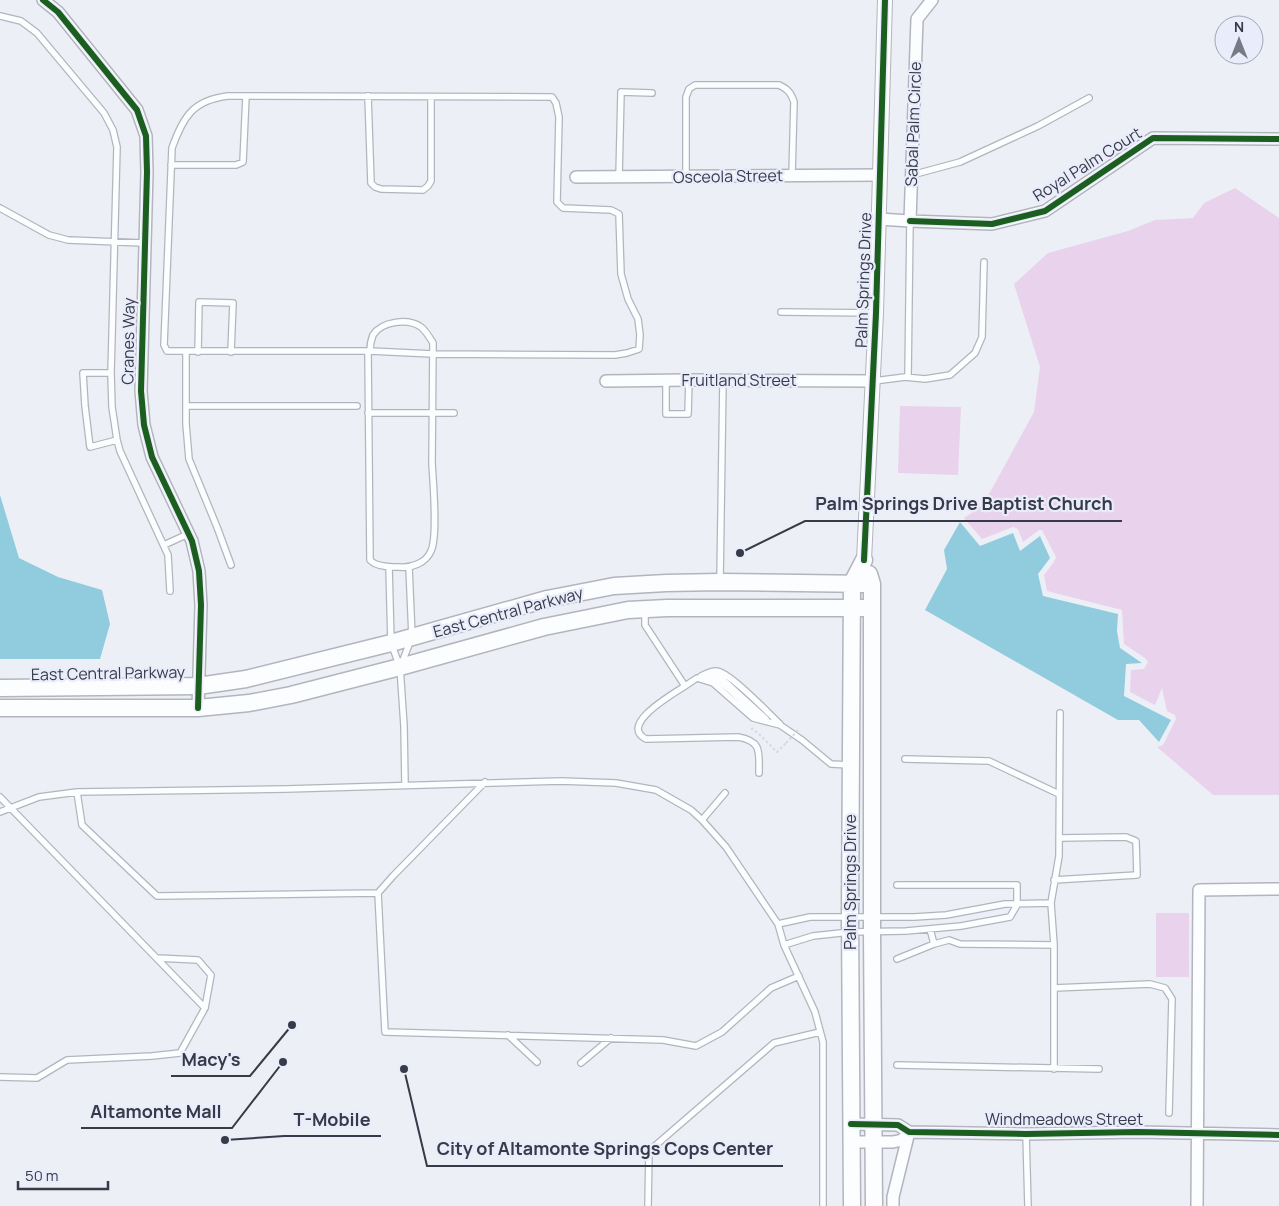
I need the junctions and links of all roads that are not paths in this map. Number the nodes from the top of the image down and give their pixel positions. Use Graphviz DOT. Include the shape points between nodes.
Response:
graph roads {
  1 [pos="43,0"];
  2 [pos="885,0"];
  3 [pos="932,0"];
  4 [pos="0,16"];
  5 [pos="652,93"];
  6 [pos="246,96"];
  7 [pos="368,96"];
  8 [pos="431,96"];
  9 [pos="1089,98"];
  10 [pos="1279,140"];
  11 [pos="171,165"];
  12 [pos="880,174"];
  13 [pos="792,175"];
  14 [pos="912,175"];
  15 [pos="686,176"];
  16 [pos="576,177"];
  17 [pos="619,177"];
  18 [pos="0,208"];
  19 [pos="879,220"];
  20 [pos="910,222"];
  21 [pos="115,241"];
  22 [pos="144,243"];
  23 [pos="984,262"];
  24 [pos="781,312"];
  25 [pos="876,313"];
  26 [pos="369,351"];
  27 [pos="186,352"];
  28 [pos="198,352"];
  29 [pos="231,352"];
  30 [pos="433,354"];
  31 [pos="111,372"];
  32 [pos="908,377"];
  33 [pos="606,380"];
  34 [pos="666,380"];
  35 [pos="689,380"];
  36 [pos="723,380"];
  37 [pos="872,381"];
  38 [pos="186,406"];
  39 [pos="357,406"];
  40 [pos="368,413"];
  41 [pos="433,413"];
  42 [pos="454,413"];
  43 [pos="117,440"];
  44 [pos="188,534"];
  45 [pos="164,545"];
  46 [pos="864,560"];
  47 [pos="231,565"];
  48 [pos="388,567"];
  49 [pos="409,567"];
  50 [pos="720,582"];
  51 [pos="852,583"];
  52 [pos="872,584"];
  53 [pos="170,591"];
  54 [pos="852,608"];
  55 [pos="872,608"];
  56 [pos="644,609"];
  57 [pos="412,637"];
  58 [pos="391,643"];
  59 [pos="400,666"];
  60 [pos="707,673"];
  61 [pos="699,677"];
  62 [pos="198,686"];
  63 [pos="685,686"];
  64 [pos="0,688"];
  65 [pos="0,708"];
  66 [pos="198,708"];
  67 [pos="1060,713"];
  68 [pos="768,721"];
  69 [pos="780,725"];
  70 [pos="905,759"];
  71 [pos="851,765"];
  72 [pos="759,773"];
  73 [pos="485,782"];
  74 [pos="405,785"];
  75 [pos="77,792"];
  76 [pos="725,793"];
  77 [pos="1059,794"];
  78 [pos="0,797"];
  79 [pos="10,808"];
  80 [pos="0,812"];
  81 [pos="702,820"];
  82 [pos="1059,838"];
  83 [pos="1054,880"];
  84 [pos="897,885"];
  85 [pos="1279,889"];
  86 [pos="378,893"];
  87 [pos="1051,903"];
  88 [pos="1017,905"];
  89 [pos="923,917"];
  90 [pos="778,924"];
  91 [pos="850,924"];
  92 [pos="872,924"];
  93 [pos="927,929"];
  94 [pos="784,944"];
  95 [pos="934,944"];
  96 [pos="1054,945"];
  97 [pos="157,958"];
  98 [pos="897,959"];
  99 [pos="799,976"];
  100 [pos="1054,988"];
  101 [pos="205,1008"];
  102 [pos="820,1032"];
  103 [pos="508,1035"];
  104 [pos="611,1038"];
  105 [pos="537,1062"];
  106 [pos="581,1063"];
  107 [pos="898,1066"];
  108 [pos="1054,1069"];
  109 [pos="1099,1070"];
  110 [pos="0,1077"];
  111 [pos="1169,1113"];
  112 [pos="851,1124"];
  113 [pos="873,1125"];
  114 [pos="909,1132"];
  115 [pos="1197,1133"];
  116 [pos="1026,1134"];
  117 [pos="1279,1135"];
  118 [pos="851,1142"];
  119 [pos="873,1143"];
  120 [pos="648,1206"];
  121 [pos="823,1206"];
  122 [pos="852,1206"];
  123 [pos="874,1206"];
  124 [pos="893,1206"];
  125 [pos="1028,1206"];
  126 [pos="1197,1206"];
  1 -- 22 [label="street, Cranes Way" via="58,12 137,110 146,136"];
  2 -- 12 [label="street, Palm Springs Drive"];
  3 -- 14 [label="street, Sabal Palm Circle" via="917,19"];
  4 -- 21 [label="lane, Cranes Way" via="21,21 37,32 104,113 113,130 117,147"];
  5 -- 17 [label="lane" via="621,92"];
  6 -- 7 [label="lane"];
  6 -- 11 [label="lane" via="213,98 187,114 172,148"];
  6 -- 11 [label="lane" via="243,162 236,165"];
  7 -- 8 [label="lane"];
  7 -- 8 [label="lane" via="370,183 381,189 422,190 431,181"];
  8 -- 30 [label="lane" via="552,97 559,117 557,202 563,208 611,210 619,214 621,274 638,319 640,335 639,349 615,356"];
  9 -- 14 [label="lane" via="960,162"];
  10 -- 20 [label="street, Royal Palm Court" via="1153,138 1045,211 992,224"];
  11 -- 27 [label="lane" via="164,345 167,351"];
  12 -- 13 [label="street, Osceola Street"];
  12 -- 19 [label="street, Palm Springs Drive"];
  13 -- 15 [label="street, Osceola Street"];
  13 -- 15 [label="lane" via="794,102 786,88 696,86 686,97"];
  14 -- 20 [label="street, Sabal Palm Circle"];
  15 -- 17 [label="street, Osceola Street"];
  16 -- 17 [label="street, Osceola Street"];
  18 -- 21 [label="lane" via="49,235 68,240"];
  19 -- 20 [label="street"];
  19 -- 25 [label="street, Palm Springs Drive"];
  20 -- 32 [label="lane"];
  21 -- 22 [label="lane"];
  21 -- 31 [label="lane, Cranes Way"];
  22 -- 44 [label="street, Cranes Way" via="140,391 144,425 152,457"];
  23 -- 32 [label="lane" via="982,337 975,353 950,375 925,379"];
  24 -- 25 [label="lane"];
  25 -- 37 [label="street, Palm Springs Drive"];
  26 -- 29 [label="lane"];
  26 -- 30 [label="lane"];
  26 -- 30 [label="lane" via="373,336 381,327 405,323 414,324 428,335 433,343"];
  26 -- 40 [label="lane"];
  27 -- 28 [label="lane"];
  27 -- 38 [label="lane"];
  28 -- 29 [label="lane"];
  28 -- 29 [label="lane" via="199,302 232,303"];
  30 -- 41 [label="lane"];
  31 -- 43 [label="lane, Cranes Way"];
  31 -- 43 [label="lane, Cranes Way" via="83,373 85,406 90,447"];
  32 -- 37 [label="lane"];
  33 -- 34 [label="street, Fruitland Street"];
  34 -- 35 [label="street, Fruitland Street"];
  34 -- 35 [label="lane" via="666,414 688,414"];
  35 -- 36 [label="street, Fruitland Street"];
  36 -- 37 [label="street, Fruitland Street"];
  36 -- 50 [label="lane"];
  37 -- 46 [label="street, Palm Springs Drive"];
  38 -- 39 [label="lane"];
  38 -- 47 [label="lane" via="189,458"];
  40 -- 41 [label="lane"];
  40 -- 48 [label="lane" via="370,560 373,564"];
  41 -- 42 [label="lane"];
  41 -- 49 [label="lane" via="432,550 423,562"];
  43 -- 45 [label="lane, Cranes Way"];
  44 -- 45 [label="lane"];
  44 -- 62 [label="street, Cranes Way" via="199,571"];
  45 -- 53 [label="lane, Cranes Way" via="168,555"];
  46 -- 51 [label="main road, Palm Springs Drive"];
  46 -- 52 [label="main road, Palm Springs Drive"];
  48 -- 49 [label="lane"];
  48 -- 58 [label="lane"];
  49 -- 57 [label="lane"];
  50 -- 51 [label="main road, East Central Parkway"];
  50 -- 57 [label="main road, East Central Parkway" via="614,586 547,599"];
  51 -- 52 [label="main road, East Central Parkway"];
  51 -- 54 [label="main road, Palm Springs Drive"];
  52 -- 55 [label="main road, Palm Springs Drive"];
  54 -- 55 [label="main road, East Central Parkway"];
  54 -- 56 [label="main road, East Central Parkway"];
  54 -- 71 [label="main road, Palm Springs Drive"];
  55 -- 92 [label="main road, Palm Springs Drive"];
  56 -- 59 [label="main road, East Central Parkway" via="544,627"];
  56 -- 63 [label="lane" via="645,625"];
  57 -- 58 [label="main road, East Central Parkway"];
  57 -- 59 [label="lane"];
  58 -- 59 [label="lane"];
  58 -- 62 [label="main road, East Central Parkway" via="246,679"];
  59 -- 66 [label="main road, East Central Parkway" via="291,695"];
  59 -- 74 [label="lane"];
  60 -- 61 [label="lane"];
  60 -- 68 [label="lane" via="720,677"];
  60 -- 69 [label="lane" via="715,670 728,676"];
  61 -- 63 [label="lane"];
  61 -- 68 [label="lane" via="713,683 754,718"];
  62 -- 64 [label="main road, East Central Parkway"];
  62 -- 66 [label="street, Cranes Way"];
  63 -- 72 [label="lane" via="643,716 637,729 640,736 748,738 758,748"];
  65 -- 66 [label="main road, East Central Parkway"];
  67 -- 77 [label="lane"];
  68 -- 69 [label="lane"];
  69 -- 71 [label="lane" via="831,764"];
  70 -- 77 [label="lane" via="989,761"];
  71 -- 91 [label="main road, Palm Springs Drive"];
  73 -- 74 [label="lane"];
  73 -- 81 [label="lane" via="616,783 656,790"];
  73 -- 86 [label="lane"];
  74 -- 75 [label="lane"];
  75 -- 79 [label="lane" via="39,797"];
  75 -- 86 [label="lane" via="82,825 157,896"];
  76 -- 81 [label="lane"];
  77 -- 82 [label="lane"];
  78 -- 79 [label="lane"];
  79 -- 80 [label="lane"];
  79 -- 97 [label="lane"];
  81 -- 90 [label="lane" via="726,847"];
  82 -- 83 [label="lane"];
  82 -- 83 [label="lane" via="1126,837 1136,841 1137,875"];
  83 -- 87 [label="lane"];
  84 -- 88 [label="lane" via="1016,885"];
  85 -- 115 [label="street" via="1199,890"];
  86 -- 103 [label="lane" via="385,1032"];
  87 -- 88 [label="lane"];
  87 -- 96 [label="lane"];
  88 -- 89 [label="lane" via="1005,904"];
  88 -- 93 [label="lane" via="1010,917"];
  89 -- 92 [label="lane"];
  89 -- 93 [label="lane"];
  90 -- 91 [label="lane" via="810,917"];
  90 -- 94 [label="lane"];
  91 -- 92 [label="lane"];
  91 -- 92 [label="lane"];
  91 -- 94 [label="lane"];
  91 -- 112 [label="main road, Palm Springs Drive"];
  92 -- 93 [label="lane"];
  92 -- 113 [label="main road, Palm Springs Drive"];
  93 -- 95 [label="lane"];
  94 -- 99 [label="lane"];
  95 -- 96 [label="lane" via="949,940 960,944"];
  95 -- 98 [label="lane"];
  96 -- 100 [label="lane"];
  97 -- 101 [label="lane"];
  97 -- 101 [label="lane" via="198,960 211,975"];
  99 -- 102 [label="lane"];
  99 -- 104 [label="lane" via="771,988 722,1032 696,1046 664,1040"];
  100 -- 108 [label="lane"];
  100 -- 111 [label="lane" via="1150,984 1165,988 1172,1000"];
  101 -- 110 [label="lane" via="180,1053 67,1060 37,1078"];
  102 -- 120 [label="lane" via="774,1043 649,1151"];
  102 -- 121 [label="lane" via="823,1042"];
  103 -- 104 [label="lane"];
  103 -- 105 [label="lane"];
  104 -- 106 [label="lane"];
  107 -- 108 [label="lane"];
  108 -- 109 [label="lane"];
  112 -- 113 [label="street, Windmeadows Street"];
  112 -- 118 [label="main road, Palm Springs Drive"];
  113 -- 114 [label="street, Windmeadows Street" via="898,1125"];
  113 -- 119 [label="main road, Palm Springs Drive"];
  114 -- 116 [label="street, Windmeadows Street"];
  114 -- 119 [label="street, Windmeadows Street" via="902,1140"];
  114 -- 124 [label="street"];
  115 -- 116 [label="street, Windmeadows Street"];
  115 -- 117 [label="street, Windmeadows Street"];
  115 -- 126 [label="street"];
  116 -- 125 [label="lane"];
  118 -- 119 [label="street, Windmeadows Street"];
  118 -- 122 [label="main road, Palm Springs Drive"];
  119 -- 123 [label="main road, Palm Springs Drive"];
}
